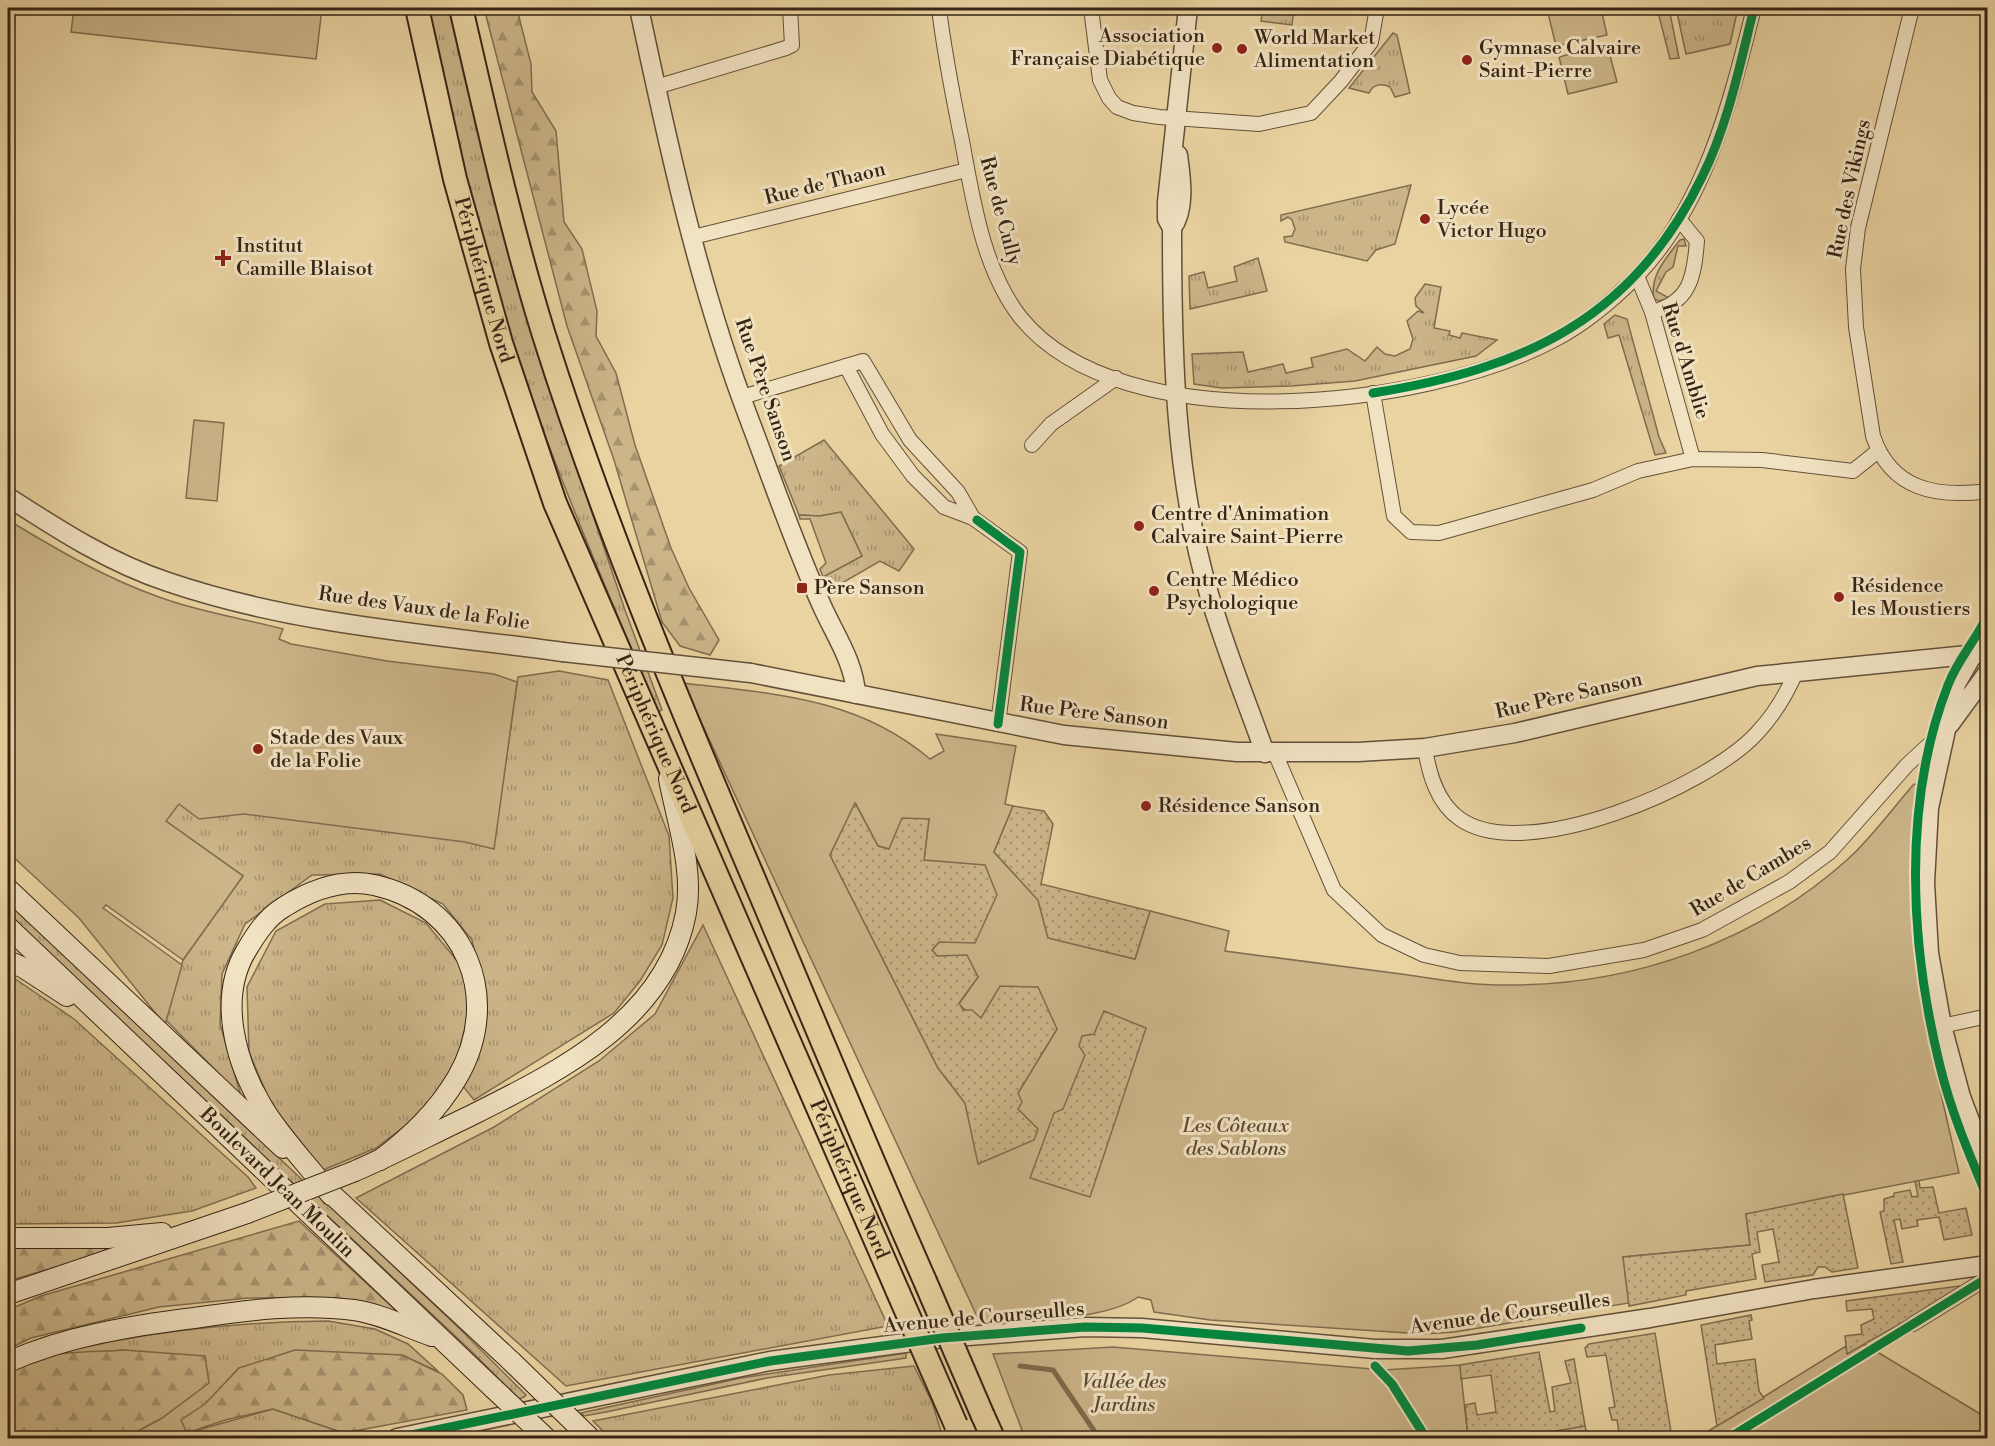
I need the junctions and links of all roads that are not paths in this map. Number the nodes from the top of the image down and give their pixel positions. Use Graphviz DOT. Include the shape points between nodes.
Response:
graph roads {
  1 [pos="417,8"];
  2 [pos="461,8"];
  3 [pos="639,8"];
  4 [pos="790,8"];
  5 [pos="939,8"];
  6 [pos="1091,8"];
  7 [pos="1188,8"];
  8 [pos="1377,8"];
  9 [pos="1754,8"];
  10 [pos="1912,8"];
  11 [pos="656,87"];
  12 [pos="1178,118"];
  13 [pos="968,170"];
  14 [pos="1679,219"];
  15 [pos="693,237"];
  16 [pos="1637,276"];
  17 [pos="1652,312"];
  18 [pos="846,366"];
  19 [pos="1116,378"];
  20 [pos="1373,393"];
  21 [pos="1176,394"];
  22 [pos="742,397"];
  23 [pos="1032,445"];
  24 [pos="1878,451"];
  25 [pos="1693,459"];
  26 [pos="1988,491"];
  27 [pos="8,497"];
  28 [pos="973,518"];
  29 [pos="1988,628"];
  30 [pos="1980,654"];
  31 [pos="1796,672"];
  32 [pos="1988,672"];
  33 [pos="856,694"];
  34 [pos="998,724"];
  35 [pos="1949,726"];
  36 [pos="1425,748"];
  37 [pos="1270,753"];
  38 [pos="666,762"];
  39 [pos="8,889"];
  40 [pos="8,927"];
  41 [pos="8,961"];
  42 [pos="1988,1016"];
  43 [pos="110,1024"];
  44 [pos="1942,1026"];
  45 [pos="380,1160"];
  46 [pos="1988,1168"];
  47 [pos="332,1195"];
  48 [pos="195,1230"];
  49 [pos="8,1238"];
  50 [pos="1986,1276"];
  51 [pos="8,1294"];
  52 [pos="1913,1324"];
  53 [pos="438,1338"];
  54 [pos="8,1362"];
  55 [pos="959,1432"];
  56 [pos="397,1438"];
  57 [pos="546,1438"];
  58 [pos="590,1438"];
  59 [pos="993,1438"];
  1 -- 38 [label="highway, Périphérique Nord" via="455,179 501,343 555,503"];
  2 -- 59 [label="highway, Périphérique Nord, bridge" via="497,166 543,332 598,493 711,778"];
  3 -- 11 [label="street, Rue Père Sanson"];
  4 -- 11 [label="street" via="792,45"];
  5 -- 13 [label="street, Rue de Cully"];
  6 -- 12 [label="street" via="1101,80 1108,98 1133,113"];
  7 -- 12 [label="street"];
  8 -- 12 [label="street" via="1371,42 1311,113 1259,124"];
  9 -- 14 [label="street, Rue de Cully" via="1717,140"];
  10 -- 24 [label="street, Rue des Vikings" via="1858,228 1853,269 1856,327"];
  11 -- 15 [label="street, Rue Père Sanson"];
  12 -- 21 [label="street" via="1167,202 1167,219 1172,228"];
  13 -- 15 [label="street, Rue de Thaon"];
  13 -- 19 [label="street, Rue de Cully" via="989,257 1011,304 1051,346 1074,361"];
  14 -- 16 [label="street, Rue de Cully"];
  14 -- 17 [label="street" via="1697,241 1690,277 1679,301"];
  15 -- 22 [label="street, Rue Père Sanson"];
  16 -- 17 [label="street, Rue d'Amblie"];
  16 -- 20 [label="street, Rue de Cully" via="1597,311 1553,341 1452,378"];
  17 -- 25 [label="street, Rue d'Amblie"];
  18 -- 22 [label="street"];
  18 -- 28 [label="street" via="896,455 944,507"];
  18 -- 28 [label="street" via="863,360 910,440 958,492"];
  19 -- 21 [label="street, Rue de Cully"];
  19 -- 23 [label="street" via="1050,424"];
  20 -- 21 [label="street, Rue de Cully" via="1242,402"];
  20 -- 25 [label="street" via="1394,516 1406,529 1418,534 1439,533 1506,516 1593,490 1629,474"];
  21 -- 37 [label="street" via="1189,501 1204,574 1226,645"];
  22 -- 33 [label="street, Rue Père Sanson" via="795,542 850,664"];
  24 -- 25 [label="street" via="1853,471 1762,460"];
  24 -- 26 [label="street" via="1902,477 1924,489 1949,494"];
  27 -- 33 [label="street, Rue des Vaux de la Folie, bridge" via="70,537 119,561 167,582 250,605 356,624 751,673"];
  28 -- 34 [label="street" via="1020,552"];
  29 -- 30 [label="street"];
  30 -- 31 [label="street, Rue Père Sanson"];
  30 -- 35 [label="street" via="1956,684"];
  31 -- 36 [label="street, Rue Père Sanson" via="1757,676 1515,733"];
  31 -- 36 [label="street" via="1789,689 1757,734 1718,766 1642,805 1572,825 1509,832 1483,830 1465,823 1442,802"];
  32 -- 35 [label="street"];
  33 -- 34 [label="street, Rue Père Sanson"];
  34 -- 37 [label="street, Rue Père Sanson" via="1132,743"];
  35 -- 37 [label="street, Rue de Cambes" via="1907,765 1830,852 1789,882 1702,930 1644,950 1549,966 1460,963 1424,955 1382,934 1334,890"];
  35 -- 44 [label="street" via="1936,765 1926,843 1929,953"];
  36 -- 37 [label="street, Rue Père Sanson"];
  38 -- 45 [label="main road" via="689,885 676,947 658,980 609,1035 583,1054 513,1094"];
  38 -- 55 [label="highway, Périphérique Nord, bridge"];
  39 -- 47 [label="main road"];
  40 -- 43 [label="main road, Boulevard Jean Moulin"];
  41 -- 43 [label="main road"];
  42 -- 44 [label="street"];
  43 -- 53 [label="main road, Boulevard Jean Moulin"];
  44 -- 46 [label="street" via="1961,1097"];
  45 -- 47 [label="main road" via="430,1117 457,1077 473,1035 477,989 470,964 450,927 414,898 372,884 326,886 276,912 256,934 241,960 231,1008 240,1057 262,1106"];
  45 -- 48 [label="main road, bridge"];
  47 -- 58 [label="main road, bridge"];
  48 -- 49 [label="main road" via="108,1238"];
  48 -- 51 [label="main road"];
  50 -- 52 [label="street"];
  50 -- 56 [label="street, Avenue de Courseulles" via="1814,1289 1442,1349 1375,1349 1143,1328 1085,1327 931,1339 770,1361"];
  53 -- 54 [label="main road" via="354,1310 249,1310 121,1328 35,1350"];
  53 -- 57 [label="main road, Boulevard Jean Moulin, bridge"];
}
